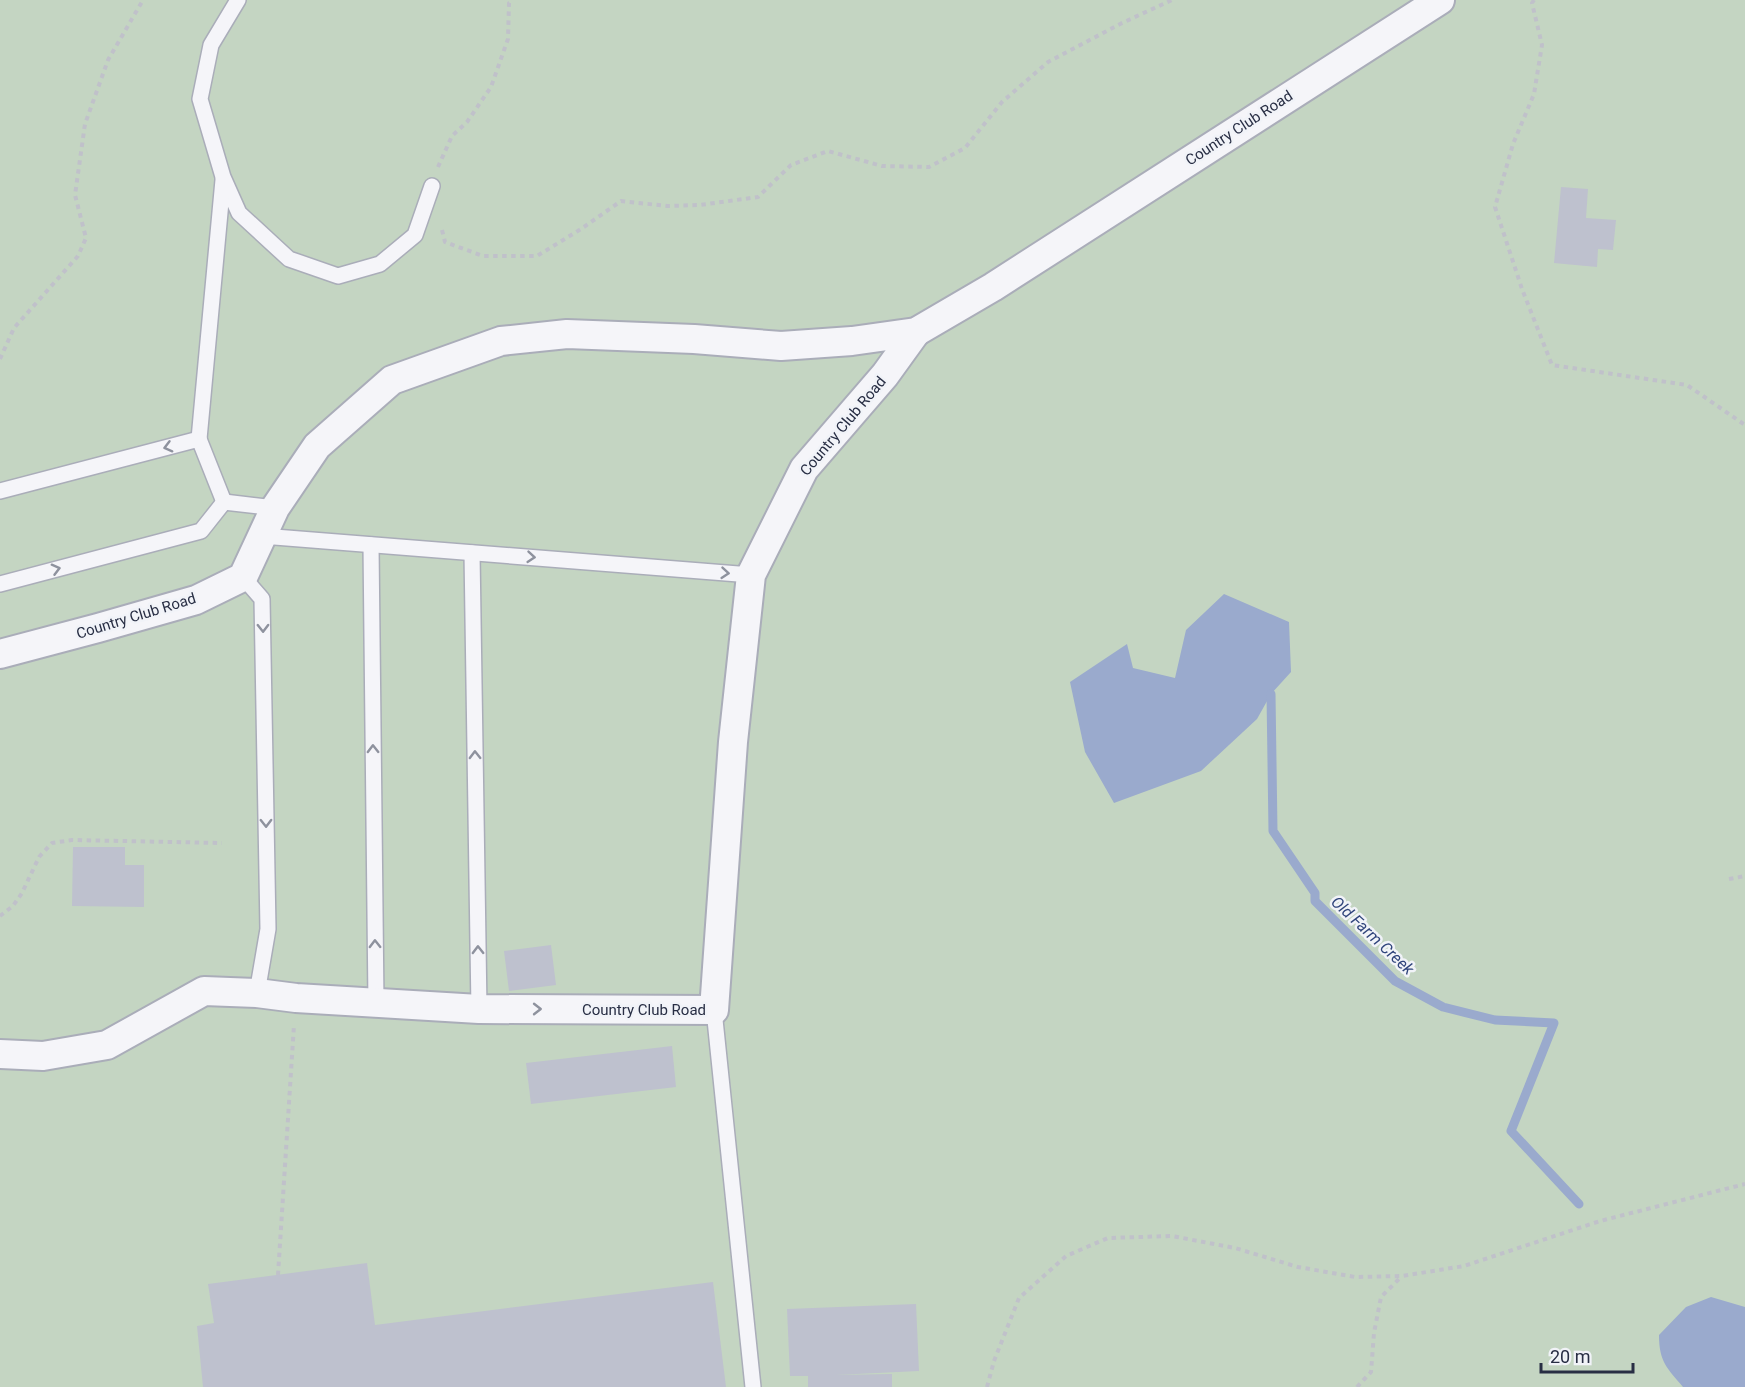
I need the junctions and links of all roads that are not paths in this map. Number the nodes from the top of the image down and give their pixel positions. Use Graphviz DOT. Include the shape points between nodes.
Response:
graph roads {
  1 [pos="238,0"];
  2 [pos="1440,0"];
  3 [pos="223,177"];
  4 [pos="432,186"];
  5 [pos="916,332"];
  6 [pos="199,439"];
  7 [pos="0,491"];
  8 [pos="224,502"];
  9 [pos="275,508"];
  10 [pos="262,536"];
  11 [pos="371,545"];
  12 [pos="472,553"];
  13 [pos="751,575"];
  14 [pos="243,577"];
  15 [pos="0,584"];
  16 [pos="0,654"];
  17 [pos="257,993"];
  18 [pos="376,1003"];
  19 [pos="479,1009"];
  20 [pos="714,1010"];
  21 [pos="0,1054"];
  22 [pos="753,1387"];
  1 -- 3 [label="lane" via="211,45 200,99"];
  2 -- 5 [label="street, Country Club Road"];
  3 -- 4 [label="lane" via="239,213 289,259 338,276 380,264 415,235"];
  3 -- 6 [label="lane"];
  5 -- 9 [label="street, Country Club Road" via="781,346 567,334 501,341 392,380 317,446"];
  5 -- 13 [label="street, Country Club Road" via="885,375 804,469"];
  6 -- 7 [label="lane, one-way"];
  6 -- 8 [label="lane"];
  8 -- 9 [label="lane"];
  15 -- 8 [label="lane, one-way" via="201,531"];
  9 -- 10 [label="street, Country Club Road"];
  10 -- 11 [label="lane"];
  10 -- 14 [label="street, Country Club Road"];
  11 -- 12 [label="lane"];
  18 -- 11 [label="lane, one-way"];
  12 -- 13 [label="lane, one-way"];
  19 -- 12 [label="lane, one-way"];
  13 -- 20 [label="street, Country Club Road" via="733,742"];
  14 -- 16 [label="street, Country Club Road" via="196,600"];
  14 -- 17 [label="lane, one-way" via="262,599 268,929"];
  17 -- 18 [label="street, Country Club Road"];
  17 -- 21 [label="street, Country Club Road" via="204,991 107,1045 43,1056"];
  18 -- 19 [label="street, Country Club Road"];
  19 -- 20 [label="street, Country Club Road, one-way"];
  20 -- 22 [label="lane"];
}
